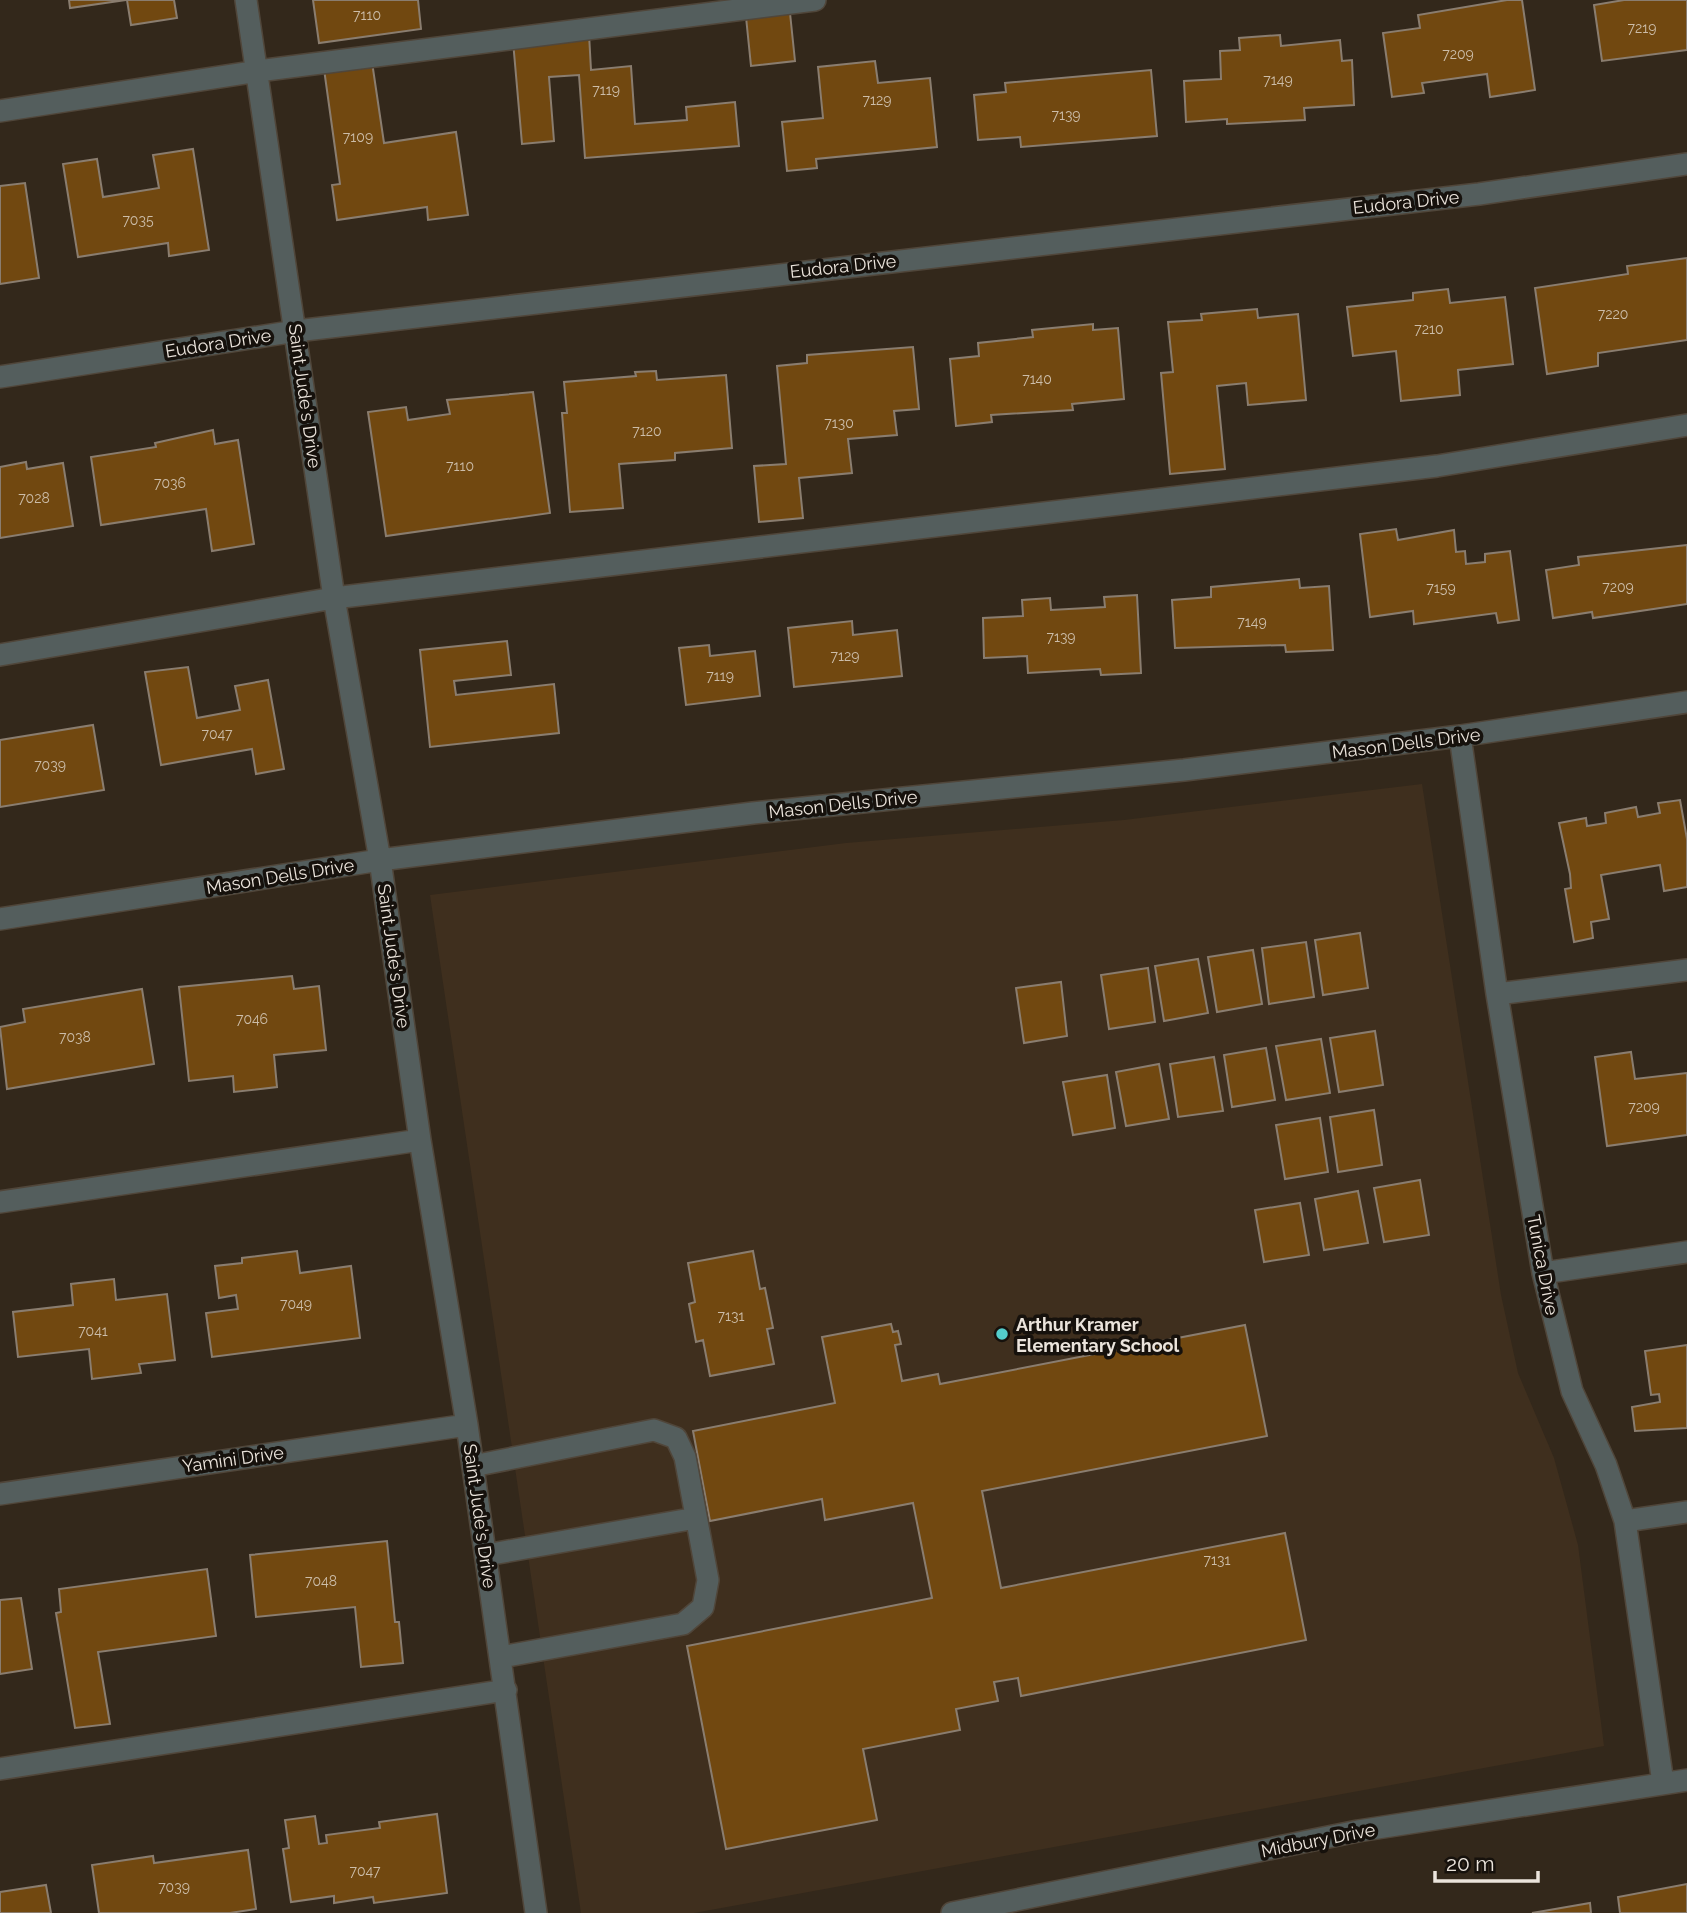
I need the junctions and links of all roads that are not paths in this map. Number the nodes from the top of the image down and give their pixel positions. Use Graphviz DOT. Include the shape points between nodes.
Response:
graph roads {
  1 [pos="246,0"];
  2 [pos="815,0"];
  3 [pos="258,71"];
  4 [pos="0,111"];
  5 [pos="1687,164"];
  6 [pos="296,331"];
  7 [pos="0,377"];
  8 [pos="1687,425"];
  9 [pos="334,598"];
  10 [pos="0,655"];
  11 [pos="1687,702"];
  12 [pos="1460,736"];
  13 [pos="380,860"];
  14 [pos="0,919"];
  15 [pos="1687,970"];
  16 [pos="1497,995"];
  17 [pos="420,1140"];
  18 [pos="0,1202"];
  19 [pos="1687,1252"];
  20 [pos="1544,1273"];
  21 [pos="467,1425"];
  22 [pos="473,1466"];
  23 [pos="0,1494"];
  24 [pos="1687,1512"];
  25 [pos="696,1518"];
  26 [pos="1625,1521"];
  27 [pos="486,1555"];
  28 [pos="501,1657"];
  29 [pos="506,1690"];
  30 [pos="0,1769"];
  31 [pos="1687,1780"];
  32 [pos="1663,1783"];
  33 [pos="536,1913"];
  34 [pos="952,1913"];
  1 -- 3 [label="street, Saint Jude's Drive"];
  2 -- 3 [label="street"];
  3 -- 4 [label="street"];
  3 -- 6 [label="street, Saint Jude's Drive"];
  5 -- 6 [label="street, Eudora Drive" via="1479,194"];
  6 -- 7 [label="street, Eudora Drive"];
  6 -- 9 [label="street, Saint Jude's Drive"];
  8 -- 9 [label="street" via="1437,466"];
  9 -- 10 [label="street"];
  9 -- 13 [label="street, Saint Jude's Drive"];
  11 -- 12 [label="street, Mason Dells Drive"];
  12 -- 13 [label="street, Mason Dells Drive" via="1184,770 753,813"];
  12 -- 16 [label="street, Tunica Drive"];
  13 -- 14 [label="street, Mason Dells Drive"];
  13 -- 17 [label="street, Saint Jude's Drive"];
  15 -- 16 [label="street"];
  16 -- 20 [label="street, Tunica Drive"];
  17 -- 18 [label="street"];
  17 -- 21 [label="street, Saint Jude's Drive"];
  19 -- 20 [label="street"];
  20 -- 26 [label="street, Tunica Drive" via="1572,1391 1606,1465"];
  21 -- 22 [label="street, Saint Jude's Drive"];
  21 -- 23 [label="street, Yamini Drive"];
  22 -- 25 [label="street" via="654,1430 677,1438"];
  22 -- 27 [label="street, Saint Jude's Drive"];
  24 -- 26 [label="street"];
  25 -- 27 [label="street"];
  25 -- 28 [label="street" via="708,1580 703,1606 683,1624"];
  26 -- 32 [label="street, Tunica Drive"];
  27 -- 28 [label="street, Saint Jude's Drive"];
  28 -- 29 [label="street, Saint Jude's Drive"];
  29 -- 30 [label="street"];
  29 -- 33 [label="street, Saint Jude's Drive"];
  31 -- 32 [label="street, Midbury Drive"];
  32 -- 34 [label="street, Midbury Drive" via="1358,1831"];
}
